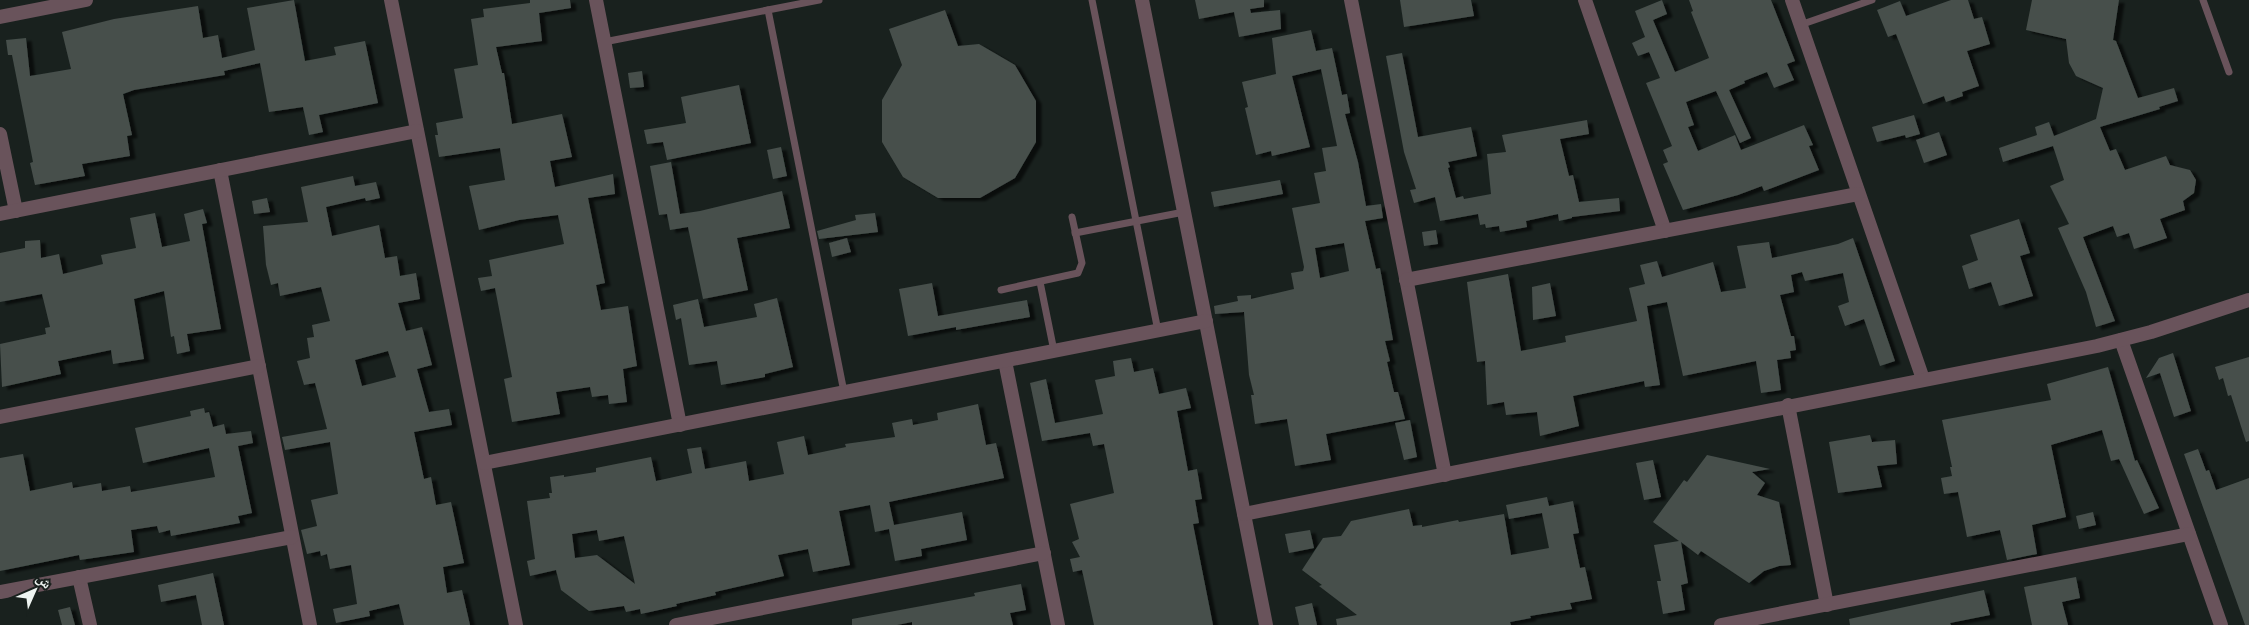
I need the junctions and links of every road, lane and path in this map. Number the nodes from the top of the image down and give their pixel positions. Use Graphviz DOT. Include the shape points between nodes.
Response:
graph roads {
  1 [pos="86,0"];
  2 [pos="391,0"];
  3 [pos="596,0"];
  4 [pos="819,0"];
  5 [pos="1092,0"];
  6 [pos="1142,0"];
  7 [pos="1351,0"];
  8 [pos="1585,0"];
  9 [pos="1792,0"];
  10 [pos="1872,0"];
  11 [pos="2203,0"];
  12 [pos="768,10"];
  13 [pos="0,17"];
  14 [pos="1800,25"];
  15 [pos="604,42"];
  16 [pos="2228,72"];
  17 [pos="417,131"];
  18 [pos="0,134"];
  19 [pos="220,170"];
  20 [pos="1858,194"];
  21 [pos="16,211"];
  22 [pos="1184,212"];
  23 [pos="0,214"];
  24 [pos="1072,218"];
  25 [pos="1136,221"];
  26 [pos="1666,231"];
  27 [pos="1076,234"];
  28 [pos="1406,280"];
  29 [pos="1040,282"];
  30 [pos="1001,290"];
  31 [pos="2249,300"];
  32 [pos="1206,321"];
  33 [pos="1158,331"];
  34 [pos="2121,340"];
  35 [pos="1054,351"];
  36 [pos="1005,361"];
  37 [pos="259,366"];
  38 [pos="1923,379"];
  39 [pos="844,392"];
  40 [pos="1788,405"];
  41 [pos="0,417"];
  42 [pos="680,424"];
  43 [pos="484,463"];
  44 [pos="1445,475"];
  45 [pos="1244,514"];
  46 [pos="2189,534"];
  47 [pos="292,536"];
  48 [pos="1044,553"];
  49 [pos="79,577"];
  50 [pos="0,592"];
  51 [pos="1827,605"];
  52 [pos="90,625"];
  53 [pos="310,625"];
  54 [pos="516,625"];
  55 [pos="676,625"];
  56 [pos="1058,625"];
  57 [pos="1266,625"];
  58 [pos="1721,625"];
  59 [pos="2220,625"];
  1 -- 13 [label="street"];
  2 -- 17 [label="street"];
  3 -- 15 [label="street"];
  4 -- 12 [label="lane"];
  5 -- 25 [label="lane"];
  6 -- 22 [label="street"];
  7 -- 28 [label="street"];
  8 -- 26 [label="street"];
  9 -- 14 [label="street"];
  10 -- 14 [label="lane"];
  11 -- 16 [label="lane"];
  12 -- 15 [label="lane"];
  12 -- 39 [label="lane"];
  14 -- 20 [label="street"];
  15 -- 42 [label="street"];
  17 -- 19 [label="street"];
  17 -- 43 [label="street"];
  18 -- 21 [label="street"];
  19 -- 21 [label="street"];
  19 -- 37 [label="street"];
  20 -- 26 [label="street"];
  20 -- 38 [label="street"];
  21 -- 23 [label="street"];
  22 -- 25 [label="lane"];
  22 -- 32 [label="street"];
  24 -- 27 [label="lane"];
  25 -- 27 [label="lane"];
  25 -- 33 [label="lane"];
  26 -- 28 [label="street"];
  27 -- 29 [label="lane" via="1081,269 1074,275"];
  28 -- 44 [label="street"];
  29 -- 30 [label="lane"];
  29 -- 35 [label="lane"];
  31 -- 34 [label="street"];
  32 -- 33 [label="street"];
  32 -- 45 [label="street"];
  33 -- 35 [label="street"];
  34 -- 38 [label="street"];
  34 -- 46 [label="street"];
  35 -- 36 [label="street"];
  36 -- 39 [label="street"];
  36 -- 48 [label="street"];
  37 -- 41 [label="street"];
  37 -- 47 [label="street"];
  38 -- 40 [label="street"];
  39 -- 42 [label="street"];
  40 -- 44 [label="street"];
  40 -- 51 [label="street"];
  42 -- 43 [label="street"];
  43 -- 54 [label="street"];
  44 -- 45 [label="street"];
  45 -- 57 [label="street"];
  46 -- 51 [label="street"];
  46 -- 59 [label="street"];
  47 -- 49 [label="street"];
  47 -- 53 [label="street"];
  48 -- 55 [label="street"];
  48 -- 56 [label="street"];
  49 -- 50 [label="street"];
  49 -- 52 [label="street"];
  51 -- 58 [label="street"];
}
